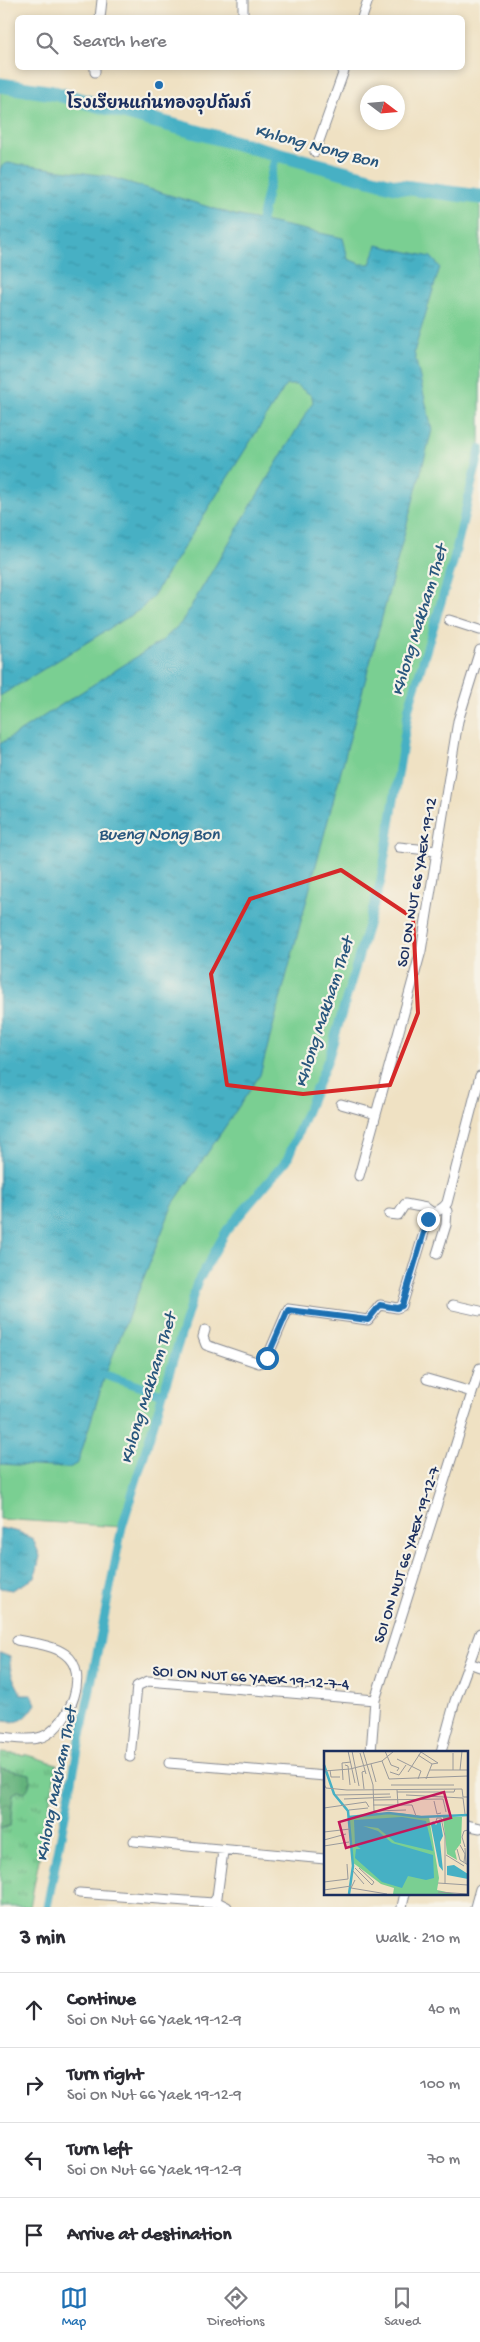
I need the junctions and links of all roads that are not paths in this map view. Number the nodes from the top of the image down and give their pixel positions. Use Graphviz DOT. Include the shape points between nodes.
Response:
graph roads {
  1 [pos="102,0"];
  2 [pos="243,0"];
  3 [pos="368,0"];
  4 [pos="100,15"];
  5 [pos="243,15"];
  6 [pos="363,15"];
  7 [pos="344,70"];
  8 [pos="315,152"];
  9 [pos="448,620"];
  10 [pos="480,630"];
  11 [pos="480,650"];
  12 [pos="399,846"];
  13 [pos="437,851"];
  14 [pos="480,1076"];
  15 [pos="341,1104"];
  16 [pos="376,1114"];
  17 [pos="359,1176"];
  18 [pos="443,1208"];
  19 [pos="433,1213"];
  20 [pos="388,1214"];
  21 [pos="437,1254"];
  22 [pos="453,1305"];
  23 [pos="480,1311"];
  24 [pos="205,1330"];
  25 [pos="480,1368"];
  26 [pos="427,1379"];
  27 [pos="472,1392"];
  28 [pos="480,1633"];
  29 [pos="17,1640"];
  30 [pos="469,1663"];
  31 [pos="480,1667"];
  32 [pos="375,1700"];
  33 [pos="0,1737"];
  34 [pos="371,1751"];
  35 [pos="441,1751"];
  36 [pos="130,1757"];
  37 [pos="169,1763"];
  38 [pos="324,1776"];
  39 [pos="134,1841"];
  40 [pos="223,1851"];
  41 [pos="324,1859"];
  42 [pos="480,1889"];
  43 [pos="79,1893"];
  44 [pos="405,1894"];
  45 [pos="216,1901"];
  46 [pos="226,1907"];
  47 [pos="402,1907"];
  48 [pos="475,1907"];
  1 -- 4 [label="street"];
  2 -- 5 [label="street"];
  3 -- 6 [label="street"];
  7 -- 8 [label="street"];
  9 -- 10 [label="street"];
  11 -- 13 [label="street, SOI ON NUT 66 YAEK 19-12" via="458,721"];
  12 -- 13 [label="street"];
  13 -- 16 [label="street, SOI ON NUT 66 YAEK 19-12" via="421,950"];
  14 -- 18 [label="street" via="447,1203"];
  15 -- 16 [label="street"];
  16 -- 17 [label="street, SOI ON NUT 66 YAEK 19-12"];
  18 -- 19 [label="street"];
  18 -- 21 [label="street" via="447,1212 447,1220"];
  19 -- 20 [label="street" via="426,1208 405,1204 398,1215"];
  19 -- 24 [label="street" via="428,1219 400,1308 380,1305 368,1320 288,1310 267,1358 258,1362 206,1345"];
  22 -- 23 [label="street"];
  25 -- 27 [label="street, SOI ON NUT 66 YAEK 19-12-7"];
  26 -- 27 [label="street"];
  27 -- 32 [label="street, SOI ON NUT 66 YAEK 19-12-7"];
  28 -- 30 [label="street"];
  29 -- 33 [label="street" via="64,1653 74,1663 74,1694 61,1722 45,1736"];
  30 -- 31 [label="street"];
  30 -- 35 [label="street"];
  32 -- 34 [label="street, SOI ON NUT 66 YAEK 19-12-7"];
  32 -- 36 [label="street, SOI ON NUT 66 YAEK 19-12-7-4" via="148,1681 137,1686"];
  37 -- 38 [label="street"];
  39 -- 40 [label="street"];
  40 -- 41 [label="street"];
  40 -- 45 [label="street"];
  42 -- 48 [label="street"];
  43 -- 45 [label="street" via="206,1903"];
  44 -- 47 [label="street"];
  45 -- 46 [label="street"];
}
